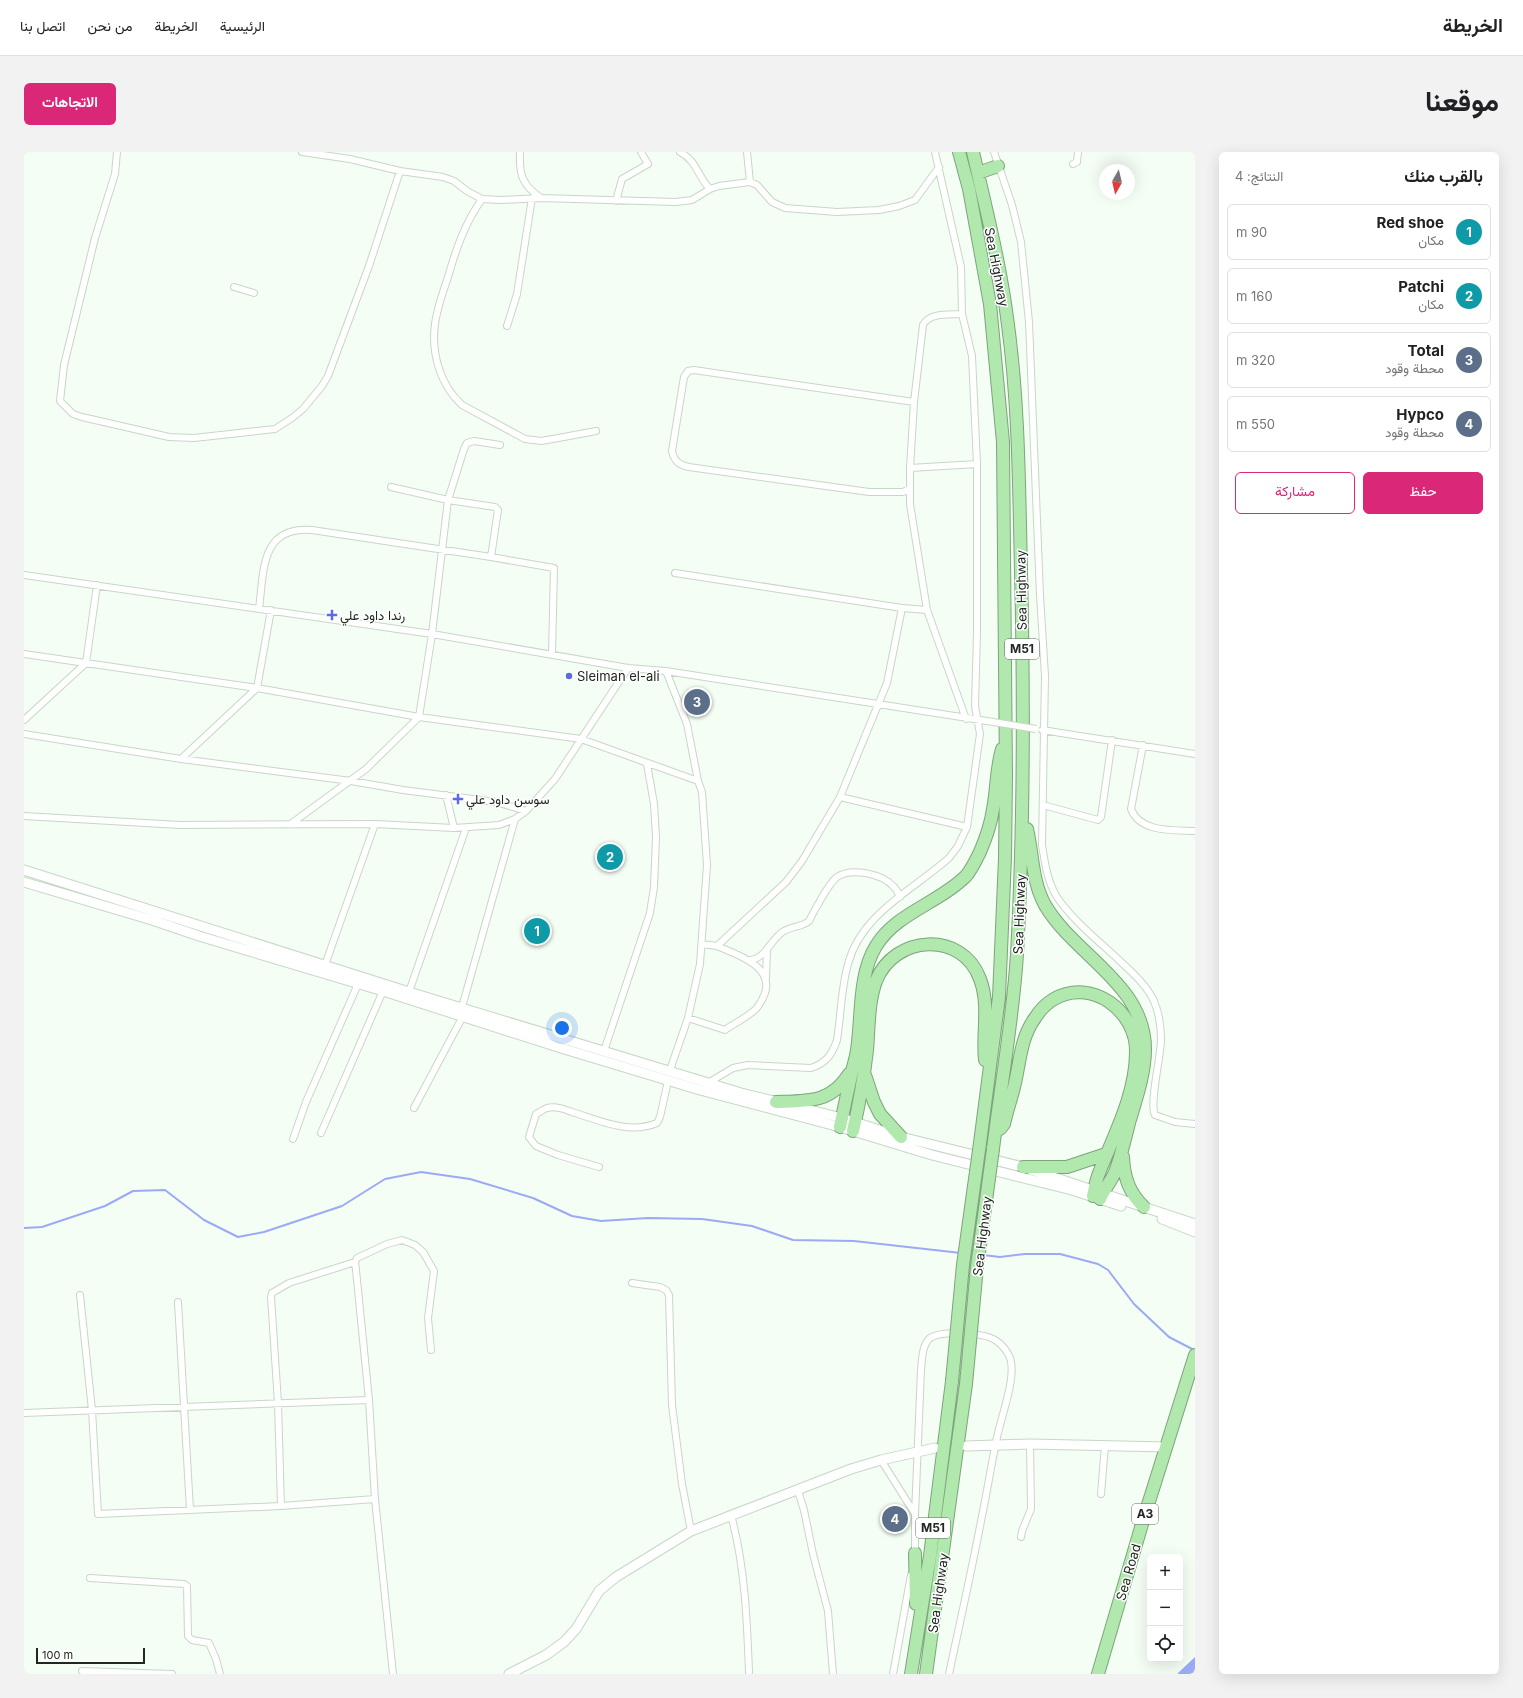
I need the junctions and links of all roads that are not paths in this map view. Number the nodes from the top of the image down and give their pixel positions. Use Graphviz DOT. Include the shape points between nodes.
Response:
graph roads {
  1 [pos="118,152"];
  2 [pos="302,152"];
  3 [pos="520,152"];
  4 [pos="641,152"];
  5 [pos="680,152"];
  6 [pos="747,152"];
  7 [pos="935,152"];
  8 [pos="959,152"];
  9 [pos="973,152"];
  10 [pos="994,152"];
  11 [pos="1078,152"];
  12 [pos="1073,164"];
  13 [pos="998,166"];
  14 [pos="938,167"];
  15 [pos="400,171"];
  16 [pos="978,173"];
  17 [pos="750,182"];
  18 [pos="710,189"];
  19 [pos="532,198"];
  20 [pos="541,198"];
  21 [pos="482,199"];
  22 [pos="616,201"];
  23 [pos="234,287"];
  24 [pos="254,293"];
  25 [pos="962,314"];
  26 [pos="507,326"];
  27 [pos="914,402"];
  28 [pos="596,431"];
  29 [pos="500,445"];
  30 [pos="978,464"];
  31 [pos="910,468"];
  32 [pos="391,487"];
  33 [pos="909,489"];
  34 [pos="448,500"];
  35 [pos="443,550"];
  36 [pos="492,557"];
  37 [pos="675,572"];
  38 [pos="24,575"];
  39 [pos="97,585"];
  40 [pos="902,608"];
  41 [pos="259,609"];
  42 [pos="272,610"];
  43 [pos="927,610"];
  44 [pos="432,634"];
  45 [pos="24,654"];
  46 [pos="552,654"];
  47 [pos="86,663"];
  48 [pos="628,668"];
  49 [pos="666,672"];
  50 [pos="258,688"];
  51 [pos="879,704"];
  52 [pos="419,717"];
  53 [pos="966,719"];
  54 [pos="24,720"];
  55 [pos="978,720"];
  56 [pos="1045,730"];
  57 [pos="24,734"];
  58 [pos="1006,738"];
  59 [pos="581,739"];
  60 [pos="1112,740"];
  61 [pos="1143,745"];
  62 [pos="1195,754"];
  63 [pos="182,759"];
  64 [pos="647,764"];
  65 [pos="351,781"];
  66 [pos="698,781"];
  67 [pos="446,795"];
  68 [pos="840,797"];
  69 [pos="1043,805"];
  70 [pos="526,811"];
  71 [pos="1023,814"];
  72 [pos="24,816"];
  73 [pos="515,819"];
  74 [pos="291,824"];
  75 [pos="376,824"];
  76 [pos="967,827"];
  77 [pos="454,828"];
  78 [pos="466,828"];
  79 [pos="1195,831"];
  80 [pos="24,870"];
  81 [pos="24,882"];
  82 [pos="900,897"];
  83 [pos="702,944"];
  84 [pos="718,946"];
  85 [pos="767,950"];
  86 [pos="749,960"];
  87 [pos="326,965"];
  88 [pos="766,978"];
  89 [pos="358,984"];
  90 [pos="383,991"];
  91 [pos="409,992"];
  92 [pos="463,1012"];
  93 [pos="688,1018"];
  94 [pos="604,1051"];
  95 [pos="670,1070"];
  96 [pos="858,1070"];
  97 [pos="989,1076"];
  98 [pos="668,1081"];
  99 [pos="708,1082"];
  100 [pos="776,1102"];
  101 [pos="414,1108"];
  102 [pos="841,1123"];
  103 [pos="1195,1124"];
  104 [pos="854,1127"];
  105 [pos="321,1133"];
  106 [pos="901,1137"];
  107 [pos="293,1139"];
  108 [pos="994,1144"];
  109 [pos="1123,1148"];
  110 [pos="1106,1154"];
  111 [pos="599,1167"];
  112 [pos="1023,1167"];
  113 [pos="1097,1194"];
  114 [pos="1144,1207"];
  115 [pos="1195,1224"];
  116 [pos="1195,1232"];
  117 [pos="355,1262"];
  118 [pos="632,1283"];
  119 [pos="80,1295"];
  120 [pos="178,1302"];
  121 [pos="431,1350"];
  122 [pos="1195,1355"];
  123 [pos="369,1400"];
  124 [pos="278,1403"];
  125 [pos="184,1406"];
  126 [pos="92,1410"];
  127 [pos="24,1413"];
  128 [pos="1030,1444"];
  129 [pos="995,1445"];
  130 [pos="1105,1445"];
  131 [pos="966,1446"];
  132 [pos="1167,1447"];
  133 [pos="935,1448"];
  134 [pos="917,1451"];
  135 [pos="881,1460"];
  136 [pos="798,1491"];
  137 [pos="1101,1494"];
  138 [pos="375,1499"];
  139 [pos="281,1506"];
  140 [pos="190,1510"];
  141 [pos="915,1514"];
  142 [pos="731,1515"];
  143 [pos="691,1531"];
  144 [pos="1021,1537"];
  145 [pos="915,1553"];
  146 [pos="90,1578"];
  147 [pos="916,1645"];
  148 [pos="82,1671"];
  149 [pos="749,1672"];
  150 [pos="172,1674"];
  151 [pos="220,1674"];
  152 [pos="393,1674"];
  153 [pos="509,1674"];
  154 [pos="833,1674"];
  155 [pos="893,1674"];
  156 [pos="911,1674"];
  157 [pos="926,1674"];
  158 [pos="949,1674"];
  159 [pos="1098,1674"];
  1 -- 15 [label="street" via="115,174 95,238 64,365 60,401 73,414 82,417 169,437 194,438 275,429 303,409 328,376 369,266"];
  2 -- 15 [label="street" via="350,159"];
  3 -- 20 [label="street" via="520,170 524,183"];
  4 -- 22 [label="street" via="648,164 622,179"];
  5 -- 18 [label="street" via="692,161"];
  6 -- 17 [label="street"];
  7 -- 14 [label="street"];
  8 -- 58 [label="highway, Sea Highway / M51" via="982,253 1000,402 1004,470"];
  9 -- 16 [label="highway, Sea Highway / M51"];
  10 -- 13 [label="street"];
  11 -- 12 [label="street" via="1077,162"];
  13 -- 16 [label="highway"];
  13 -- 56 [label="street" via="1012,205 1021,242 1029,322 1045,676"];
  14 -- 17 [label="street" via="917,198 911,202 893,208 868,211 837,212 779,206 756,184"];
  14 -- 25 [label="street" via="961,267"];
  15 -- 21 [label="street" via="449,179"];
  16 -- 71 [label="highway, Sea Highway / M51" via="1001,277 1015,392 1022,610"];
  17 -- 18 [label="street"];
  18 -- 22 [label="street" via="688,201"];
  19 -- 20 [label="street"];
  19 -- 21 [label="street"];
  19 -- 26 [label="street" via="517,294"];
  20 -- 22 [label="street"];
  21 -- 28 [label="street" via="472,212 457,247 434,325 437,361 448,389 462,405 526,439 553,439"];
  23 -- 24 [label="street"];
  25 -- 27 [label="street" via="930,317 924,321"];
  25 -- 30 [label="street" via="972,356"];
  27 -- 31 [label="street"];
  27 -- 33 [label="street" via="688,371 684,377 672,451 678,463 689,467 869,492 899,492"];
  29 -- 34 [label="street" via="474,441 467,443"];
  30 -- 31 [label="street"];
  30 -- 55 [label="street" via="975,706"];
  31 -- 33 [label="street"];
  32 -- 34 [label="street"];
  33 -- 43 [label="street"];
  34 -- 35 [label="street"];
  34 -- 36 [label="street" via="495,507 498,510"];
  35 -- 36 [label="street"];
  35 -- 41 [label="street" via="312,530 293,531 284,534 269,548"];
  35 -- 44 [label="street"];
  36 -- 46 [label="street" via="554,568"];
  37 -- 40 [label="street"];
  38 -- 39 [label="street"];
  39 -- 41 [label="street"];
  39 -- 47 [label="street"];
  40 -- 43 [label="street"];
  40 -- 51 [label="street"];
  41 -- 42 [label="street"];
  42 -- 44 [label="street"];
  42 -- 50 [label="street"];
  43 -- 53 [label="street"];
  44 -- 46 [label="street"];
  44 -- 52 [label="street"];
  45 -- 47 [label="street"];
  46 -- 48 [label="street"];
  47 -- 50 [label="street"];
  47 -- 54 [label="street"];
  48 -- 49 [label="street"];
  48 -- 59 [label="street"];
  49 -- 51 [label="street"];
  49 -- 66 [label="street" via="687,724"];
  50 -- 52 [label="street"];
  50 -- 63 [label="street"];
  51 -- 53 [label="street"];
  51 -- 68 [label="street"];
  52 -- 59 [label="street"];
  52 -- 65 [label="street"];
  53 -- 55 [label="street"];
  55 -- 56 [label="street, bridge"];
  55 -- 76 [label="street" via="979,748"];
  56 -- 60 [label="street"];
  56 -- 69 [label="street"];
  57 -- 63 [label="street"];
  58 -- 96 [label="highway" via="996,770 994,808 989,830 976,861 967,875 952,888 902,920 883,935 875,947 869,963 862,1000"];
  58 -- 97 [label="highway, Sea Highway / M51" via="999,997"];
  59 -- 64 [label="street"];
  59 -- 70 [label="street" via="555,779"];
  60 -- 61 [label="street"];
  60 -- 69 [label="street" via="1101,817 1098,820"];
  61 -- 62 [label="street"];
  61 -- 79 [label="street" via="1131,809 1134,816 1154,827"];
  63 -- 65 [label="street"];
  64 -- 66 [label="street"];
  64 -- 94 [label="street" via="654,804 656,837 654,887 650,913"];
  65 -- 67 [label="street"];
  65 -- 74 [label="street"];
  66 -- 83 [label="street" via="702,792 707,845"];
  67 -- 70 [label="street" via="496,802"];
  67 -- 77 [label="street"];
  68 -- 76 [label="street"];
  68 -- 84 [label="street" via="802,861 786,882"];
  69 -- 103 [label="street" via="1042,845 1045,867 1057,897 1147,989 1154,1001 1161,1028 1158,1076 1152,1104 1155,1115 1175,1122"];
  70 -- 73 [label="street"];
  71 -- 108 [label="highway, Sea Highway / M51" via="1014,998"];
  71 -- 109 [label="highway" via="1038,889 1045,904 1064,931 1121,988 1139,1016 1144,1032 1144,1067"];
  72 -- 74 [label="street" via="180,825"];
  73 -- 78 [label="street" via="499,824"];
  73 -- 92 [label="street"];
  74 -- 75 [label="street"];
  75 -- 77 [label="street"];
  75 -- 87 [label="street"];
  76 -- 82 [label="street" via="949,858"];
  77 -- 78 [label="street"];
  78 -- 91 [label="street"];
  80 -- 87 [label="main road"];
  81 -- 89 [label="main road"];
  82 -- 85 [label="street" via="894,887 878,875 855,872 838,877 809,921 780,933"];
  82 -- 99 [label="street" via="866,926 852,951 837,1040 828,1060 810,1068 748,1065 733,1068"];
  83 -- 84 [label="street"];
  83 -- 93 [label="street"];
  84 -- 86 [label="street"];
  85 -- 86 [label="street" via="756,960"];
  85 -- 88 [label="street"];
  86 -- 88 [label="street"];
  87 -- 91 [label="main road"];
  88 -- 93 [label="street" via="762,1001 742,1020 725,1030"];
  89 -- 90 [label="main road"];
  89 -- 107 [label="street" via="306,1102"];
  90 -- 92 [label="main road"];
  90 -- 105 [label="street"];
  91 -- 92 [label="main road"];
  92 -- 94 [label="main road"];
  92 -- 98 [label="main road" via="561,1048"];
  92 -- 101 [label="street"];
  93 -- 95 [label="street"];
  94 -- 95 [label="main road"];
  95 -- 99 [label="main road"];
  96 -- 97 [label="highway" via="872,995 884,966 906,949 920,944 934,944 951,948 972,965 980,978 985,1002 984,1053"];
  96 -- 100 [label="highway" via="828,1096 805,1101"];
  96 -- 102 [label="highway"];
  96 -- 104 [label="highway"];
  96 -- 106 [label="highway" via="880,1114"];
  97 -- 147 [label="highway, Sea Highway / M51, bridge" via="963,1265 952,1381 930,1556"];
  98 -- 102 [label="main road"];
  98 -- 111 [label="street" via="660,1117 657,1123 649,1126 630,1128 608,1124 558,1108 548,1108 536,1114 529,1136 536,1146"];
  99 -- 100 [label="main road"];
  100 -- 102 [label="main road"];
  102 -- 104 [label="main road"];
  104 -- 106 [label="main road"];
  104 -- 113 [label="main road" via="932,1155"];
  106 -- 112 [label="main road"];
  108 -- 110 [label="highway" via="1004,1124 1028,1028 1044,1007 1055,998 1075,992 1104,998 1124,1014 1132,1026 1136,1040 1135,1065 1125,1109"];
  108 -- 157 [label="highway, Sea Highway / M51, bridge" via="977,1267 966,1384"];
  109 -- 113 [label="highway" via="1110,1182"];
  109 -- 114 [label="highway" via="1123,1173 1137,1200"];
  110 -- 112 [label="highway" via="1067,1167"];
  110 -- 113 [label="highway" via="1098,1175"];
  112 -- 113 [label="main road"];
  113 -- 114 [label="main road"];
  113 -- 116 [label="main road"];
  114 -- 115 [label="main road"];
  117 -- 121 [label="street" via="360,1256 402,1240 415,1245 423,1252 434,1271 428,1318"];
  117 -- 123 [label="street"];
  117 -- 124 [label="street" via="290,1283 272,1293"];
  118 -- 143 [label="street" via="660,1287 669,1295 672,1405"];
  119 -- 126 [label="street"];
  120 -- 125 [label="street"];
  122 -- 132 [label="highway, Sea Road / A3"];
  123 -- 124 [label="street"];
  123 -- 138 [label="street"];
  124 -- 125 [label="street"];
  124 -- 139 [label="street"];
  125 -- 126 [label="street"];
  125 -- 140 [label="street"];
  126 -- 127 [label="street"];
  126 -- 140 [label="street" via="98,1514"];
  128 -- 129 [label="main road"];
  128 -- 130 [label="main road"];
  128 -- 144 [label="street" via="1031,1509"];
  129 -- 131 [label="main road"];
  129 -- 134 [label="street" via="1012,1371 1011,1360 1005,1349 995,1340 965,1334 938,1334 929,1339 922,1354"];
  129 -- 158 [label="street"];
  130 -- 132 [label="main road"];
  130 -- 137 [label="street"];
  132 -- 159 [label="highway, Sea Road / A3"];
  133 -- 134 [label="main road"];
  134 -- 135 [label="main road"];
  134 -- 141 [label="street"];
  135 -- 136 [label="main road" via="851,1469"];
  135 -- 141 [label="street"];
  136 -- 142 [label="main road"];
  136 -- 154 [label="street" via="828,1611"];
  138 -- 139 [label="street"];
  138 -- 152 [label="street"];
  139 -- 140 [label="street"];
  141 -- 145 [label="street"];
  142 -- 143 [label="main road"];
  142 -- 149 [label="street" via="746,1609"];
  143 -- 153 [label="main road" via="616,1577 599,1591 576,1629 564,1642 546,1655"];
  145 -- 147 [label="highway"];
  145 -- 155 [label="street"];
  146 -- 151 [label="street" via="187,1586 188,1636 192,1640 208,1642"];
  147 -- 156 [label="highway, Sea Highway / M51"];
  148 -- 150 [label="street"];
}
